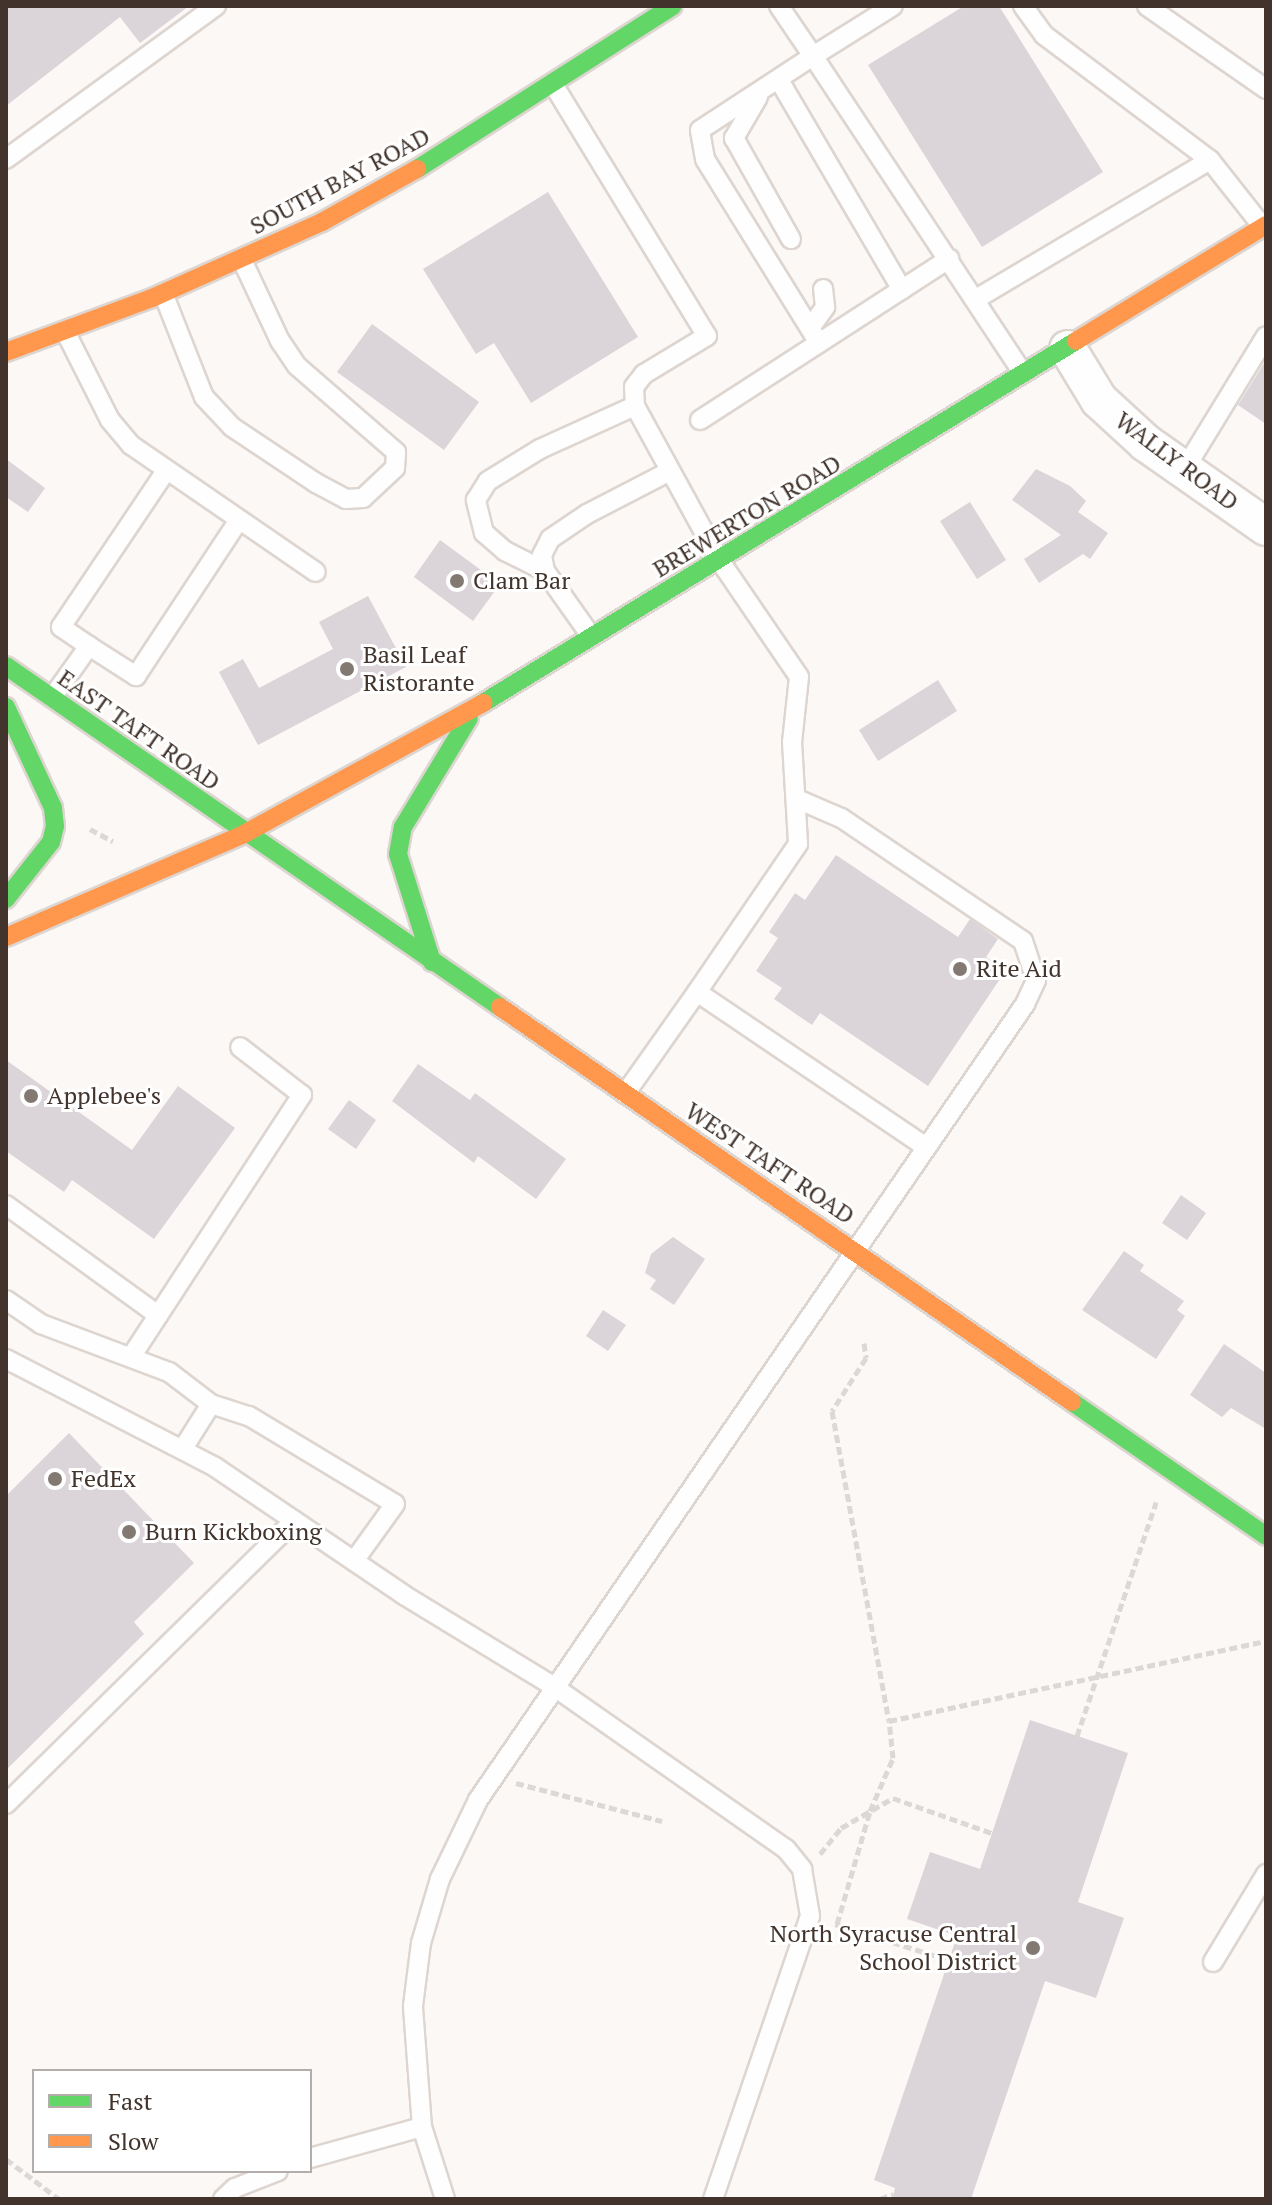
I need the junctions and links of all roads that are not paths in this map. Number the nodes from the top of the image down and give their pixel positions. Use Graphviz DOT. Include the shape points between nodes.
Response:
graph roads {
  1 [pos="216,6"];
  2 [pos="673,6"];
  3 [pos="779,6"];
  4 [pos="893,6"];
  5 [pos="1023,6"];
  6 [pos="1147,6"];
  7 [pos="813,56"];
  8 [pos="779,80"];
  9 [pos="553,84"];
  10 [pos="1266,89"];
  11 [pos="759,95"];
  12 [pos="6,159"];
  13 [pos="1210,160"];
  14 [pos="1265,226"];
  15 [pos="791,239"];
  16 [pos="949,259"];
  17 [pos="242,260"];
  18 [pos="823,289"];
  19 [pos="902,290"];
  20 [pos="163,293"];
  21 [pos="976,299"];
  22 [pos="65,331"];
  23 [pos="814,336"];
  24 [pos="1266,336"];
  25 [pos="1068,349"];
  26 [pos="6,352"];
  27 [pos="1025,375"];
  28 [pos="635,406"];
  29 [pos="700,420"];
  30 [pos="1184,470"];
  31 [pos="166,471"];
  32 [pos="670,471"];
  33 [pos="239,520"];
  34 [pos="1266,527"];
  35 [pos="720,561"];
  36 [pos="545,571"];
  37 [pos="316,572"];
  38 [pos="593,638"];
  39 [pos="89,646"];
  40 [pos="6,666"];
  41 [pos="52,698"];
  42 [pos="6,707"];
  43 [pos="475,710"];
  44 [pos="10,728"];
  45 [pos="797,799"];
  46 [pos="244,834"];
  47 [pos="6,899"];
  48 [pos="6,937"];
  49 [pos="432,962"];
  50 [pos="697,992"];
  51 [pos="240,1047"];
  52 [pos="625,1094"];
  53 [pos="926,1147"];
  54 [pos="6,1205"];
  55 [pos="853,1248"];
  56 [pos="6,1300"];
  57 [pos="158,1315"];
  58 [pos="131,1357"];
  59 [pos="6,1359"];
  60 [pos="211,1404"];
  61 [pos="182,1450"];
  62 [pos="294,1521"];
  63 [pos="1266,1536"];
  64 [pos="354,1561"];
  65 [pos="553,1686"];
  66 [pos="6,1804"];
  67 [pos="1266,1874"];
  68 [pos="1213,1962"];
  69 [pos="422,2127"];
  70 [pos="312,2157"];
  71 [pos="273,2173"];
  72 [pos="223,2199"];
  73 [pos="445,2199"];
  74 [pos="713,2199"];
  1 -- 12 [label="lane"];
  2 -- 9 [label="main road, SOUTH BAY ROAD"];
  3 -- 7 [label="lane"];
  4 -- 7 [label="lane"];
  5 -- 13 [label="lane" via="1044,35"];
  6 -- 10 [label="lane"];
  7 -- 8 [label="lane"];
  7 -- 16 [label="lane"];
  8 -- 11 [label="lane"];
  8 -- 19 [label="lane"];
  9 -- 17 [label="main road, SOUTH BAY ROAD" via="455,147"];
  9 -- 28 [label="lane" via="707,336 644,374 634,387"];
  11 -- 15 [label="lane" via="734,138"];
  11 -- 23 [label="lane" via="700,130 705,159"];
  13 -- 14 [label="lane"];
  13 -- 21 [label="lane"];
  14 -- 25 [label="main road, BREWERTON ROAD"];
  16 -- 19 [label="lane"];
  16 -- 21 [label="lane"];
  17 -- 20 [label="main road, SOUTH BAY ROAD"];
  17 -- 20 [label="lane" via="297,366 396,452 395,468 363,498 346,499 316,483 232,427 204,397"];
  18 -- 23 [label="lane" via="825,307"];
  19 -- 23 [label="lane"];
  20 -- 22 [label="main road, SOUTH BAY ROAD"];
  21 -- 27 [label="lane"];
  22 -- 26 [label="main road, SOUTH BAY ROAD"];
  22 -- 31 [label="lane" via="110,420 131,445"];
  23 -- 29 [label="lane"];
  24 -- 30 [label="lane"];
  25 -- 27 [label="main road, BREWERTON ROAD"];
  25 -- 30 [label="street, WALLY ROAD" via="1099,400"];
  27 -- 35 [label="main road, BREWERTON ROAD"];
  28 -- 32 [label="lane"];
  28 -- 36 [label="lane" via="540,449 488,481 476,500 484,533 505,551"];
  30 -- 34 [label="street, WALLY ROAD"];
  31 -- 33 [label="lane"];
  31 -- 39 [label="lane" via="61,627"];
  32 -- 35 [label="lane"];
  32 -- 36 [label="lane" via="550,539 542,555"];
  33 -- 37 [label="lane"];
  33 -- 39 [label="lane" via="136,676"];
  35 -- 38 [label="main road, BREWERTON ROAD"];
  35 -- 45 [label="lane" via="799,677 792,742"];
  36 -- 38 [label="lane"];
  38 -- 43 [label="main road, BREWERTON ROAD"];
  39 -- 41 [label="lane"];
  40 -- 41 [label="main road, EAST TAFT ROAD"];
  41 -- 46 [label="main road, EAST TAFT ROAD"];
  42 -- 44 [label="main road"];
  43 -- 46 [label="main road, BREWERTON ROAD"];
  43 -- 49 [label="main road" via="403,827 398,854"];
  44 -- 47 [label="main road" via="53,808 55,826 51,842"];
  45 -- 50 [label="lane" via="798,844"];
  45 -- 53 [label="lane" via="841,818 1023,941 1031,954 1036,980 1025,1004"];
  46 -- 48 [label="main road, BREWERTON ROAD"];
  46 -- 49 [label="main road, WEST TAFT ROAD"];
  49 -- 52 [label="main road, WEST TAFT ROAD"];
  50 -- 52 [label="lane"];
  50 -- 53 [label="lane"];
  51 -- 57 [label="lane" via="302,1095"];
  52 -- 55 [label="main road, WEST TAFT ROAD"];
  53 -- 55 [label="lane"];
  54 -- 57 [label="lane"];
  55 -- 63 [label="main road, WEST TAFT ROAD"];
  55 -- 65 [label="lane"];
  56 -- 58 [label="lane" via="41,1324"];
  57 -- 58 [label="lane"];
  58 -- 60 [label="lane" via="169,1372"];
  59 -- 61 [label="lane"];
  60 -- 61 [label="lane"];
  60 -- 64 [label="lane" via="249,1416 395,1504"];
  61 -- 62 [label="lane"];
  62 -- 64 [label="lane"];
  62 -- 66 [label="lane"];
  64 -- 65 [label="lane"];
  65 -- 69 [label="lane" via="495,1773 440,1879 421,1943 413,2006"];
  65 -- 74 [label="lane" via="786,1849 809,1889 810,1916"];
  67 -- 68 [label="lane"];
  69 -- 70 [label="lane"];
  69 -- 73 [label="lane"];
  71 -- 72 [label="lane" via="235,2188"];
}
